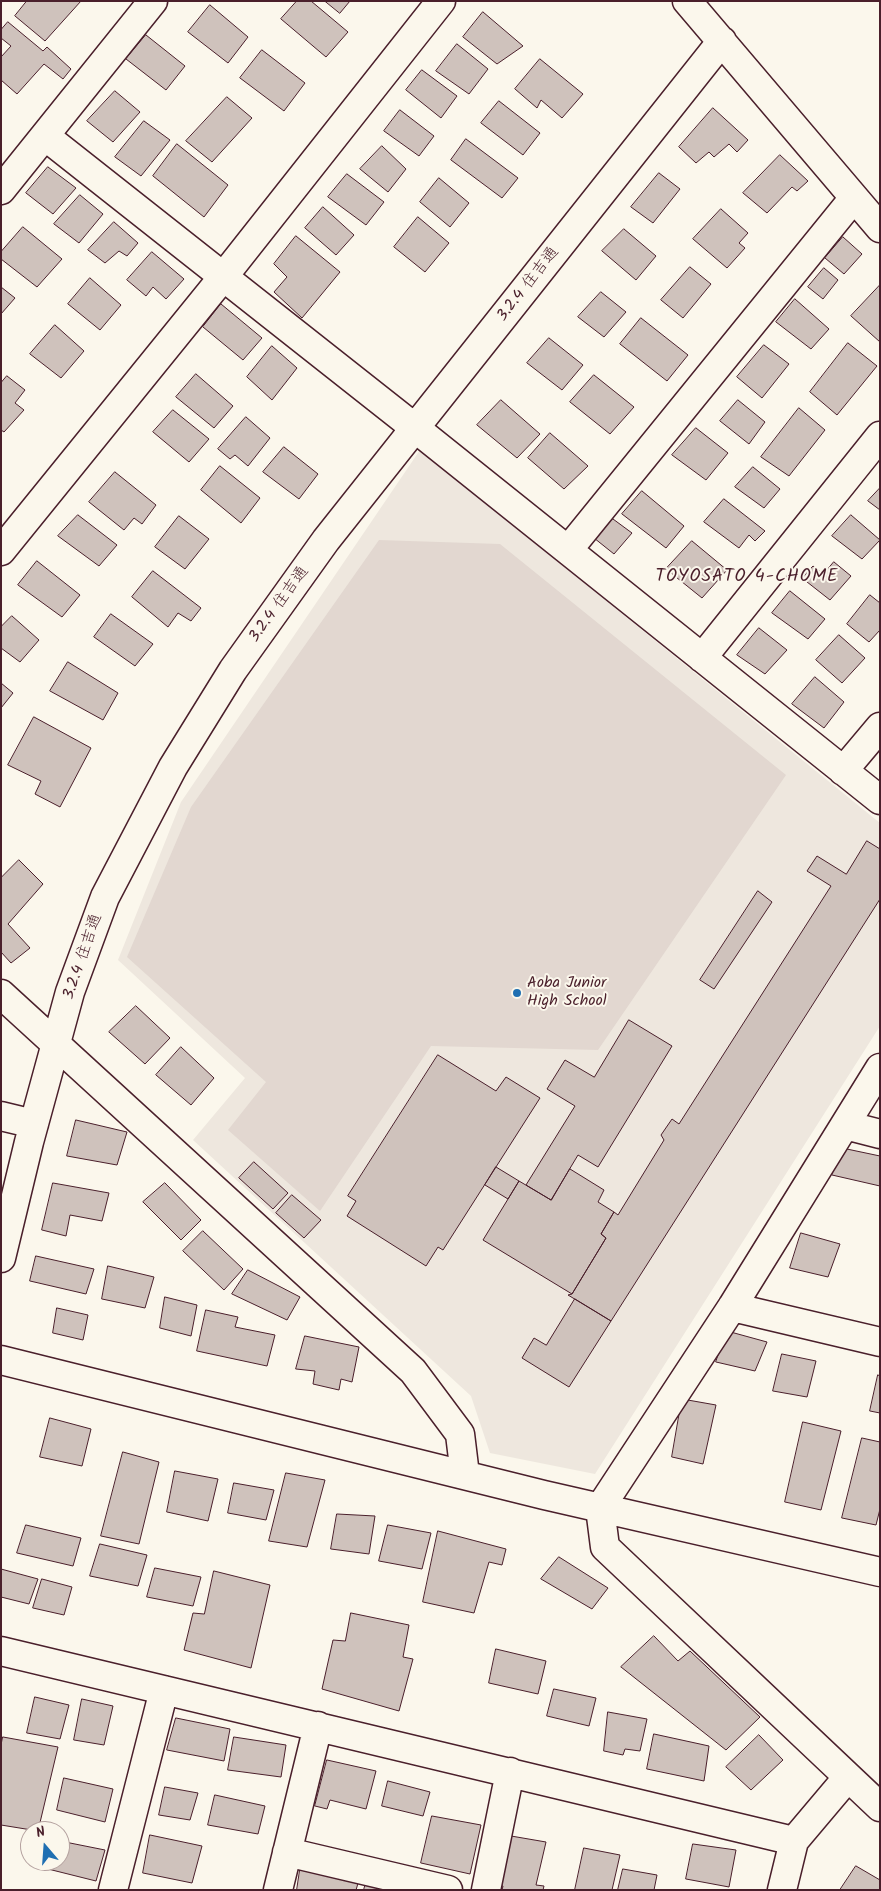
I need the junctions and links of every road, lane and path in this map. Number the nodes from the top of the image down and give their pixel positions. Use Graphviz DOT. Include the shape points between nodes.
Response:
graph roads {
  1 [pos="153,1"];
  2 [pos="440,1"];
  3 [pos="687,1"];
  4 [pos="722,41"];
  5 [pos="45,136"];
  6 [pos="1,190"];
  7 [pos="854,199"];
  8 [pos="880,228"];
  9 [pos="223,277"];
  10 [pos="415,428"];
  11 [pos="880,436"];
  12 [pos="568,550"];
  13 [pos="1,551"];
  14 [pos="702,658"];
  15 [pos="880,727"];
  16 [pos="843,771"];
  17 [pos="880,800"];
  18 [pos="1,994"];
  19 [pos="56,1046"];
  20 [pos="880,1068"];
  21 [pos="1,1116"];
  22 [pos="34,1124"];
  23 [pos="845,1125"];
  24 [pos="880,1134"];
  25 [pos="1,1258"];
  26 [pos="732,1307"];
  27 [pos="880,1342"];
  28 [pos="1,1360"];
  29 [pos="465,1475"];
  30 [pos="600,1508"];
  31 [pos="880,1572"];
  32 [pos="1,1652"];
  33 [pos="164,1690"];
  34 [pos="318,1726"];
  35 [pos="510,1772"];
  36 [pos="848,1777"];
  37 [pos="880,1807"];
  38 [pos="794,1841"];
  39 [pos="287,1852"];
  40 [pos="113,1890"];
  41 [pos="278,1890"];
  42 [pos="448,1890"];
  43 [pos="486,1890"];
  44 [pos="782,1890"];
  1 -- 5 [label="street"];
  2 -- 9 [label="street"];
  3 -- 4 [label="street"];
  4 -- 7 [label="street"];
  4 -- 10 [label="street, 3.2.4 住吉通"];
  5 -- 6 [label="street"];
  5 -- 9 [label="street"];
  7 -- 8 [label="street"];
  7 -- 12 [label="street"];
  9 -- 10 [label="street"];
  9 -- 13 [label="street"];
  10 -- 12 [label="street"];
  10 -- 19 [label="street, 3.2.4 住吉通" via="326,540 239,662 173,767 106,896 70,992"];
  11 -- 14 [label="street"];
  12 -- 14 [label="street"];
  14 -- 16 [label="street"];
  15 -- 16 [label="street"];
  16 -- 17 [label="street"];
  18 -- 19 [label="street"];
  19 -- 22 [label="street, 3.2.4 住吉通"];
  19 -- 29 [label="street" via="413,1371 460,1434"];
  20 -- 23 [label="street"];
  21 -- 22 [label="street"];
  22 -- 25 [label="street, 3.2.4 住吉通"];
  23 -- 24 [label="street"];
  23 -- 26 [label="street"];
  26 -- 27 [label="street"];
  26 -- 30 [label="street"];
  28 -- 29 [label="street"];
  29 -- 30 [label="street"];
  30 -- 31 [label="street"];
  30 -- 36 [label="street" via="606,1547"];
  32 -- 33 [label="street"];
  33 -- 34 [label="street"];
  33 -- 40 [label="street"];
  34 -- 35 [label="street"];
  34 -- 39 [label="street"];
  35 -- 38 [label="street"];
  35 -- 43 [label="street"];
  36 -- 37 [label="street"];
  36 -- 38 [label="street"];
  38 -- 44 [label="street"];
  39 -- 41 [label="street"];
  39 -- 42 [label="street"];
}
